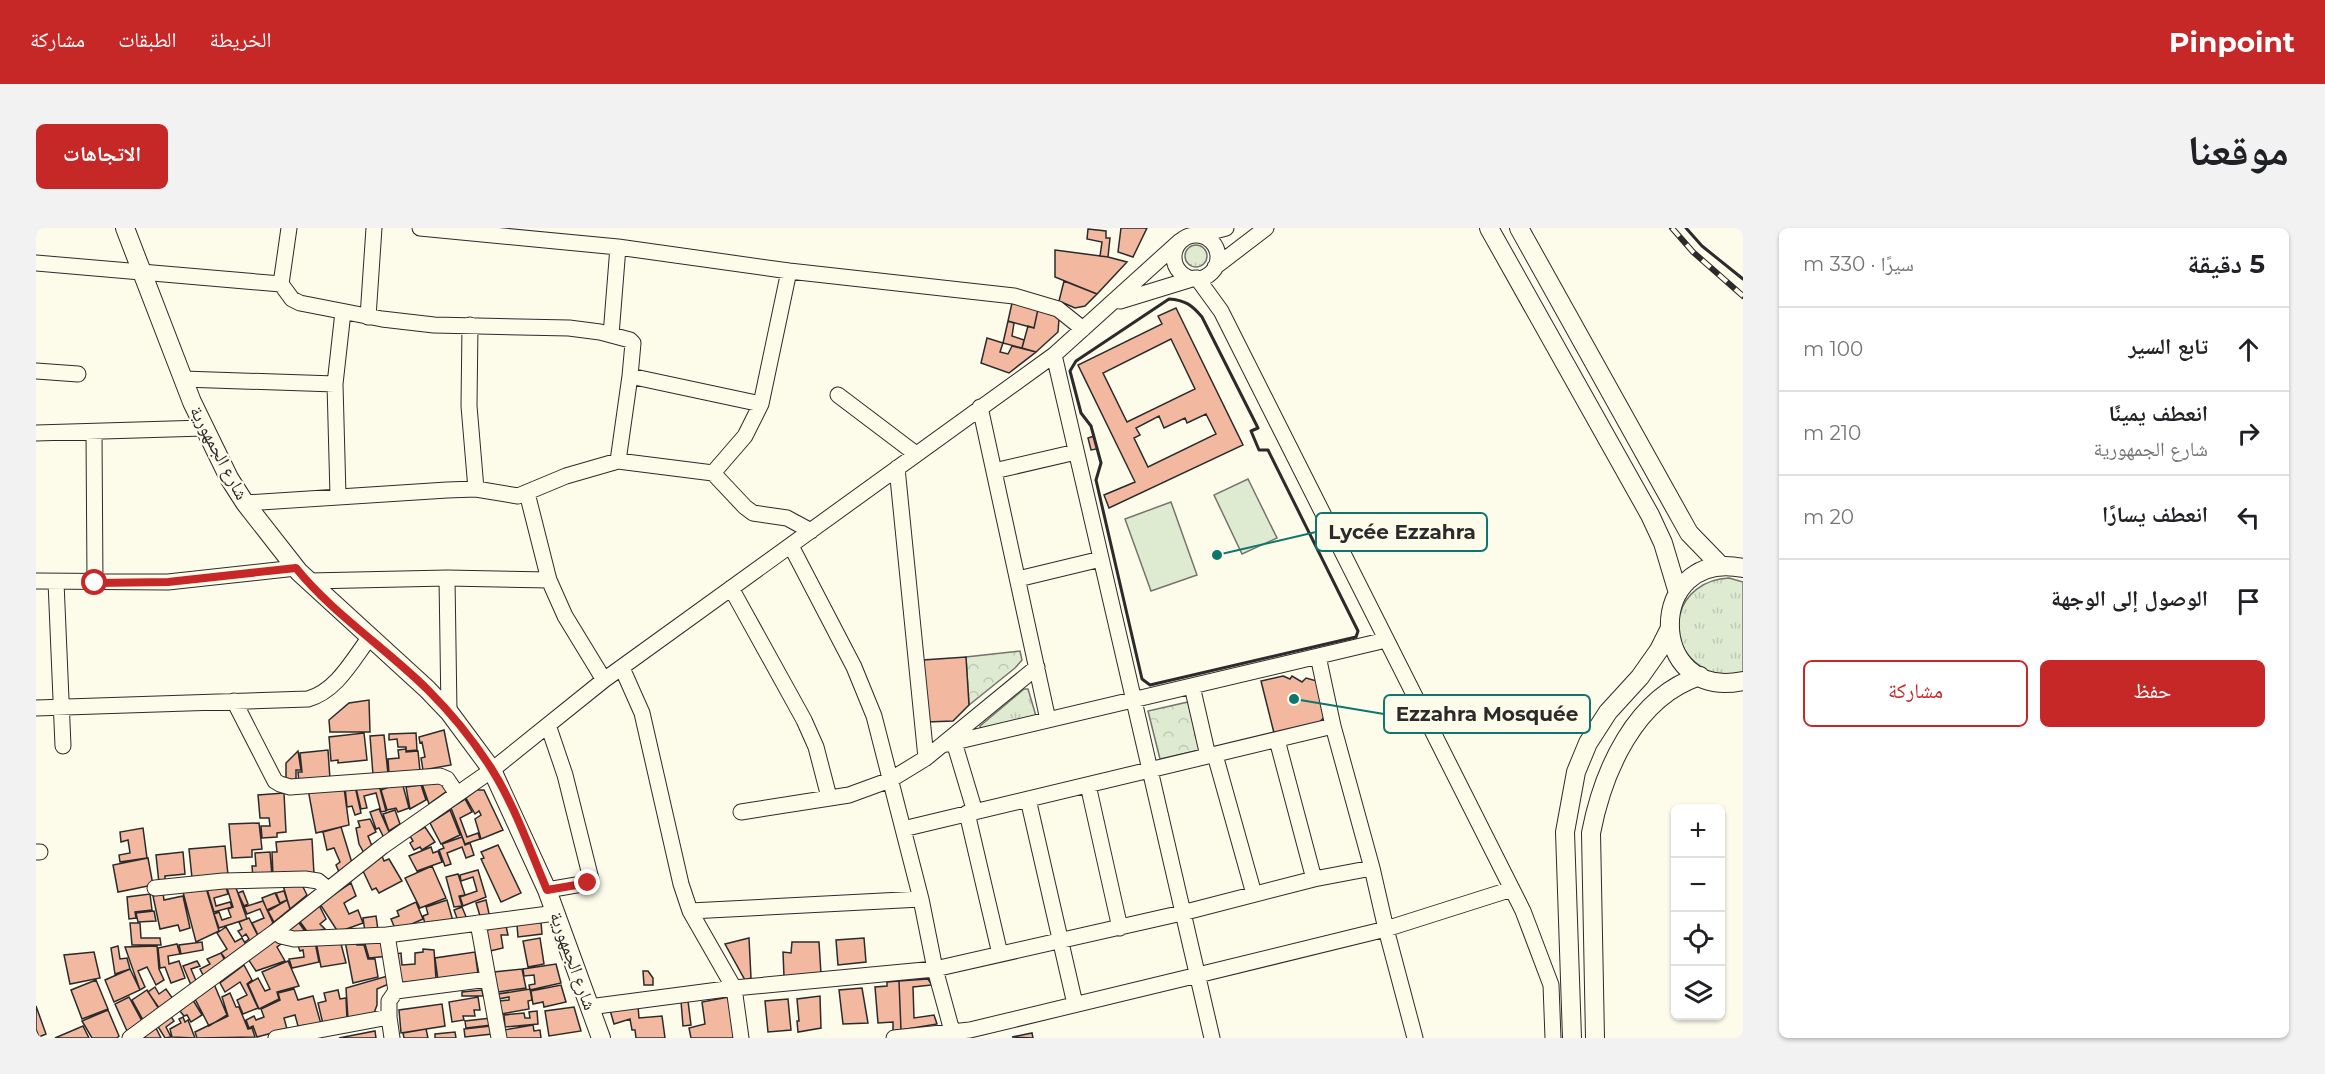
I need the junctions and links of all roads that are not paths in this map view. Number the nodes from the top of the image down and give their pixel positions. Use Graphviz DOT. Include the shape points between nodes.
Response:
graph roads {
  1 [pos="125,228"];
  2 [pos="289,228"];
  3 [pos="374,228"];
  4 [pos="420,228"];
  5 [pos="1226,228"];
  6 [pos="1266,228"];
  7 [pos="1489,228"];
  8 [pos="1519,228"];
  9 [pos="1188,235"];
  10 [pos="618,248"];
  11 [pos="36,263"];
  12 [pos="1214,268"];
  13 [pos="789,271"];
  14 [pos="143,272"];
  15 [pos="1196,278"];
  16 [pos="281,284"];
  17 [pos="1114,303"];
  18 [pos="1221,311"];
  19 [pos="343,312"];
  20 [pos="368,317"];
  21 [pos="470,325"];
  22 [pos="1083,329"];
  23 [pos="611,335"];
  24 [pos="1054,355"];
  25 [pos="36,370"];
  26 [pos="78,374"];
  27 [pos="630,376"];
  28 [pos="183,379"];
  29 [pos="335,384"];
  30 [pos="837,395"];
  31 [pos="761,404"];
  32 [pos="980,407"];
  33 [pos="204,428"];
  34 [pos="94,432"];
  35 [pos="36,434"];
  36 [pos="1076,452"];
  37 [pos="916,454"];
  38 [pos="618,461"];
  39 [pos="897,468"];
  40 [pos="994,471"];
  41 [pos="713,473"];
  42 [pos="476,489"];
  43 [pos="527,493"];
  44 [pos="338,496"];
  45 [pos="245,503"];
  46 [pos="811,531"];
  47 [pos="790,546"];
  48 [pos="1101,560"];
  49 [pos="1721,566"];
  50 [pos="1743,568"];
  51 [pos="302,575"];
  52 [pos="447,578"];
  53 [pos="549,579"];
  54 [pos="1018,579"];
  55 [pos="36,581"];
  56 [pos="56,582"];
  57 [pos="95,583"];
  58 [pos="731,588"];
  59 [pos="1678,593"];
  60 [pos="1669,630"];
  61 [pos="370,636"];
  62 [pos="1386,640"];
  63 [pos="1318,656"];
  64 [pos="1037,667"];
  65 [pos="622,668"];
  66 [pos="1700,676"];
  67 [pos="604,680"];
  68 [pos="1743,681"];
  69 [pos="1192,686"];
  70 [pos="1133,700"];
  71 [pos="234,701"];
  72 [pos="60,706"];
  73 [pos="36,708"];
  74 [pos="449,712"];
  75 [pos="1048,720"];
  76 [pos="548,725"];
  77 [pos="1333,726"];
  78 [pos="1277,740"];
  79 [pos="948,744"];
  80 [pos="63,746"];
  81 [pos="1211,756"];
  82 [pos="926,758"];
  83 [pos="492,770"];
  84 [pos="1150,770"];
  85 [pos="890,780"];
  86 [pos="1088,785"];
  87 [pos="457,794"];
  88 [pos="829,797"];
  89 [pos="1028,799"];
  90 [pos="741,812"];
  91 [pos="971,813"];
  92 [pos="903,829"];
  93 [pos="1372,867"];
  94 [pos="1314,879"];
  95 [pos="155,888"];
  96 [pos="328,889"];
  97 [pos="1512,889"];
  98 [pos="547,890"];
  99 [pos="1254,894"];
  100 [pos="921,899"];
  101 [pos="690,911"];
  102 [pos="556,913"];
  103 [pos="1182,913"];
  104 [pos="478,923"];
  105 [pos="1120,928"];
  106 [pos="1386,929"];
  107 [pos="276,931"];
  108 [pos="387,934"];
  109 [pos="1060,942"];
  110 [pos="1000,954"];
  111 [pos="935,969"];
  112 [pos="1198,975"];
  113 [pos="488,979"];
  114 [pos="734,988"];
  115 [pos="396,991"];
  116 [pos="1075,1004"];
  117 [pos="589,1007"];
  118 [pos="389,1017"];
  119 [pos="952,1032"];
  120 [pos="971,1034"];
  121 [pos="130,1038"];
  122 [pos="276,1038"];
  123 [pos="392,1038"];
  124 [pos="499,1038"];
  125 [pos="601,1038"];
  126 [pos="741,1038"];
  127 [pos="894,1038"];
  128 [pos="1212,1038"];
  129 [pos="1415,1038"];
  130 [pos="1553,1038"];
  131 [pos="1572,1038"];
  132 [pos="1595,1038"];
  1 -- 14 [label="main road, شارع الجمهورية"];
  2 -- 16 [label="street"];
  3 -- 20 [label="street"];
  4 -- 10 [label="street"];
  5 -- 9 [label="street"];
  6 -- 12 [label="street"];
  7 -- 59 [label="main road" via="1650,515"];
  8 -- 49 [label="main road" via="1689,533"];
  9 -- 12 [label="street" via="1212,242 1217,261"];
  9 -- 15 [label="street" via="1174,257 1175,265 1187,277"];
  9 -- 17 [label="street"];
  10 -- 13 [label="street"];
  10 -- 23 [label="street"];
  11 -- 14 [label="street"];
  12 -- 15 [label="street" via="1206,276"];
  12 -- 18 [label="street"];
  13 -- 22 [label="street" via="1014,296 1058,309"];
  13 -- 31 [label="street"];
  14 -- 16 [label="street"];
  14 -- 28 [label="main road, شارع الجمهورية"];
  15 -- 17 [label="street"];
  15 -- 18 [label="street"];
  16 -- 19 [label="street" via="300,303"];
  17 -- 22 [label="street"];
  18 -- 62 [label="street"];
  19 -- 20 [label="street"];
  19 -- 29 [label="street"];
  20 -- 21 [label="street"];
  21 -- 23 [label="street" via="569,328"];
  21 -- 42 [label="street" via="469,406"];
  22 -- 24 [label="street"];
  23 -- 27 [label="street" via="633,343"];
  24 -- 32 [label="street"];
  24 -- 36 [label="street"];
  25 -- 26 [label="street"];
  27 -- 31 [label="street"];
  27 -- 38 [label="street"];
  28 -- 29 [label="street"];
  28 -- 33 [label="main road, شارع الجمهورية"];
  29 -- 44 [label="street"];
  30 -- 37 [label="street"];
  31 -- 41 [label="street" via="745,436"];
  32 -- 37 [label="street"];
  32 -- 40 [label="street"];
  33 -- 34 [label="street"];
  33 -- 45 [label="main road, شارع الجمهورية"];
  34 -- 35 [label="street"];
  34 -- 57 [label="street"];
  36 -- 40 [label="street"];
  36 -- 48 [label="street"];
  37 -- 39 [label="street"];
  38 -- 41 [label="street"];
  38 -- 43 [label="street" via="566,476"];
  39 -- 46 [label="street"];
  39 -- 82 [label="street"];
  40 -- 54 [label="street"];
  41 -- 46 [label="street" via="753,513 787,518"];
  42 -- 43 [label="street" via="518,496"];
  42 -- 44 [label="street"];
  43 -- 53 [label="street"];
  44 -- 45 [label="street"];
  45 -- 51 [label="main road, شارع الجمهورية"];
  46 -- 47 [label="street"];
  47 -- 58 [label="street"];
  47 -- 85 [label="street" via="864,689"];
  48 -- 54 [label="street"];
  48 -- 70 [label="street"];
  49 -- 50 [label="main road"];
  49 -- 59 [label="main road" via="1701,572"];
  51 -- 52 [label="street"];
  51 -- 57 [label="street"];
  51 -- 61 [label="main road, شارع الجمهورية"];
  52 -- 53 [label="street"];
  52 -- 74 [label="street"];
  53 -- 67 [label="street" via="565,616"];
  54 -- 64 [label="street"];
  55 -- 56 [label="street"];
  56 -- 57 [label="street"];
  56 -- 72 [label="street"];
  58 -- 65 [label="street"];
  58 -- 88 [label="street" via="804,720 816,747"];
  59 -- 60 [label="main road" via="1672,604"];
  60 -- 66 [label="main road" via="1676,653"];
  60 -- 131 [label="main road" via="1641,677 1608,712 1588,743 1576,772 1565,832"];
  61 -- 71 [label="street" via="331,688 321,695 308,699"];
  61 -- 74 [label="main road, شارع الجمهورية"];
  62 -- 63 [label="street"];
  62 -- 97 [label="street"];
  63 -- 69 [label="street"];
  63 -- 77 [label="street"];
  64 -- 75 [label="street"];
  64 -- 79 [label="street"];
  65 -- 67 [label="street"];
  65 -- 101 [label="street" via="642,713"];
  66 -- 68 [label="main road" via="1722,683"];
  66 -- 132 [label="main road" via="1680,683 1663,696 1630,732 1605,778 1597,803 1591,833"];
  67 -- 76 [label="street"];
  69 -- 70 [label="street"];
  69 -- 81 [label="street"];
  70 -- 75 [label="street"];
  70 -- 84 [label="street"];
  71 -- 72 [label="street"];
  71 -- 87 [label="street" via="280,784 290,787 440,776 447,779"];
  72 -- 73 [label="street"];
  72 -- 80 [label="street"];
  74 -- 83 [label="main road, شارع الجمهورية"];
  75 -- 79 [label="street"];
  76 -- 83 [label="street"];
  76 -- 98 [label="street" via="591,879 588,883"];
  77 -- 78 [label="street"];
  77 -- 93 [label="street"];
  78 -- 81 [label="street"];
  78 -- 94 [label="street"];
  79 -- 82 [label="street"];
  79 -- 91 [label="street"];
  81 -- 84 [label="street"];
  81 -- 99 [label="street"];
  82 -- 85 [label="street"];
  83 -- 87 [label="street"];
  83 -- 98 [label="main road, شارع الجمهورية"];
  84 -- 86 [label="street"];
  84 -- 103 [label="street"];
  85 -- 88 [label="street" via="849,795"];
  85 -- 92 [label="street"];
  86 -- 89 [label="street"];
  86 -- 105 [label="street"];
  87 -- 96 [label="street"];
  88 -- 90 [label="street"];
  89 -- 91 [label="street"];
  89 -- 109 [label="street"];
  91 -- 92 [label="street"];
  91 -- 110 [label="street"];
  92 -- 100 [label="street"];
  93 -- 94 [label="street"];
  93 -- 106 [label="street"];
  94 -- 99 [label="street"];
  95 -- 96 [label="street" via="304,879 318,881"];
  96 -- 107 [label="street"];
  97 -- 106 [label="street"];
  97 -- 130 [label="street" via="1551,985"];
  98 -- 102 [label="main road, شارع الجمهورية"];
  99 -- 103 [label="street"];
  100 -- 101 [label="street"];
  100 -- 111 [label="street"];
  101 -- 114 [label="street"];
  102 -- 104 [label="street"];
  102 -- 117 [label="main road, شارع الجمهورية"];
  103 -- 105 [label="street"];
  103 -- 112 [label="street"];
  104 -- 108 [label="street"];
  104 -- 113 [label="street"];
  105 -- 109 [label="street"];
  106 -- 112 [label="street"];
  106 -- 129 [label="street"];
  107 -- 108 [label="street" via="294,939"];
  107 -- 121 [label="street"];
  108 -- 115 [label="street"];
  109 -- 110 [label="street"];
  109 -- 116 [label="street"];
  110 -- 111 [label="street"];
  111 -- 114 [label="street"];
  111 -- 119 [label="street"];
  112 -- 116 [label="street"];
  112 -- 128 [label="street"];
  113 -- 115 [label="street"];
  113 -- 124 [label="street"];
  114 -- 117 [label="street"];
  114 -- 126 [label="street"];
  115 -- 118 [label="street" via="389,1001"];
  116 -- 120 [label="street"];
  117 -- 125 [label="main road, شارع الجمهورية"];
  118 -- 122 [label="street"];
  118 -- 123 [label="street"];
  119 -- 120 [label="street"];
  119 -- 127 [label="street"];
}
